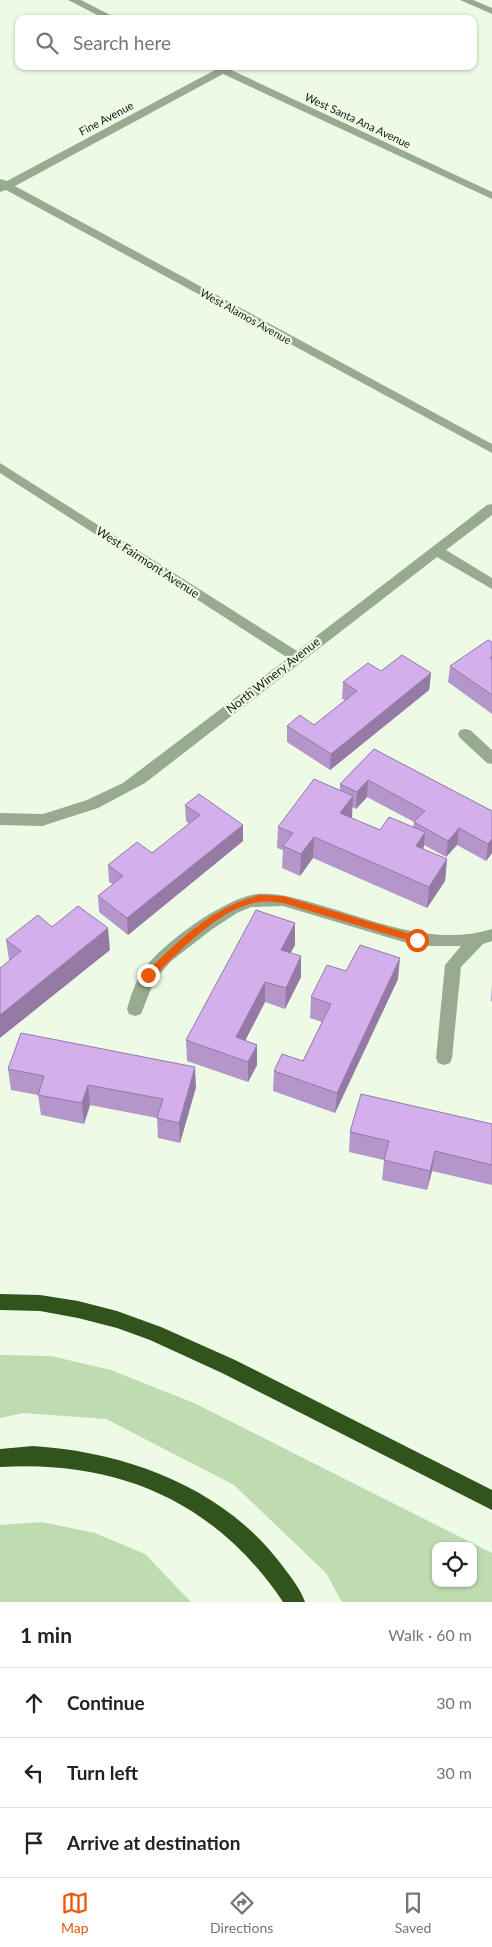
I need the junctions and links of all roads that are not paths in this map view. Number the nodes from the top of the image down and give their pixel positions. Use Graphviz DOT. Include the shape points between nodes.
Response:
graph roads {
  1 [pos="73,0"];
  2 [pos="465,0"];
  3 [pos="492,11"];
  4 [pos="105,15"];
  5 [pos="214,70"];
  6 [pos="222,70"];
  7 [pos="2,185"];
  8 [pos="492,196"];
  9 [pos="492,449"];
  10 [pos="0,467"];
  11 [pos="492,508"];
  12 [pos="436,550"];
  13 [pos="492,584"];
  14 [pos="296,656"];
  15 [pos="465,734"];
  16 [pos="492,759"];
  17 [pos="0,819"];
  18 [pos="485,938"];
  19 [pos="136,1009"];
  20 [pos="444,1058"];
  21 [pos="0,1302"];
  22 [pos="0,1458"];
  23 [pos="492,1500"];
  24 [pos="295,1602"];
  1 -- 4 [label="street"];
  2 -- 3 [label="street"];
  5 -- 7 [label="street, Fine Avenue"];
  6 -- 8 [label="street, West Santa Ana Avenue"];
  7 -- 9 [label="street, West Alamos Avenue"];
  10 -- 14 [label="street, West Fairmont Avenue"];
  11 -- 12 [label="street, North Winery Avenue"];
  12 -- 13 [label="street"];
  12 -- 14 [label="street, North Winery Avenue"];
  14 -- 17 [label="street, North Winery Avenue" via="126,788 86,807 42,820"];
  15 -- 16 [label="street"];
  18 -- 19 [label="street" via="417,940 283,900 260,898 223,912 162,962 148,975"];
  18 -- 20 [label="street" via="453,965"];
  21 -- 23 [label="highway" via="17,1301 81,1310 162,1337 217,1361"];
  22 -- 24 [label="highway" via="76,1460 142,1476 171,1489 203,1507 253,1547"];
}
